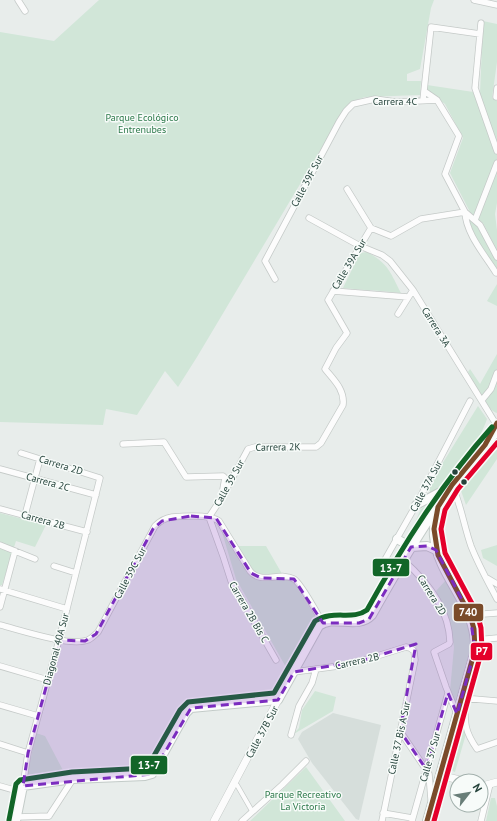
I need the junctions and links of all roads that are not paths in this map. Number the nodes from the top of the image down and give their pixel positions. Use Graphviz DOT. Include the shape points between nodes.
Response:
graph roads {
  1 [pos="18,0"];
  2 [pos="474,0"];
  3 [pos="497,5"];
  4 [pos="25,11"];
  5 [pos="481,24"];
  6 [pos="480,34"];
  7 [pos="497,88"];
  8 [pos="424,91"];
  9 [pos="496,97"];
  10 [pos="423,100"];
  11 [pos="438,100"];
  12 [pos="353,104"];
  13 [pos="497,151"];
  14 [pos="497,163"];
  15 [pos="347,189"];
  16 [pos="465,212"];
  17 [pos="309,218"];
  18 [pos="475,220"];
  19 [pos="371,228"];
  20 [pos="360,246"];
  21 [pos="497,257"];
  22 [pos="496,273"];
  23 [pos="275,280"];
  24 [pos="413,290"];
  25 [pos="333,291"];
  26 [pos="408,297"];
  27 [pos="398,314"];
  28 [pos="497,373"];
  29 [pos="482,400"];
  30 [pos="470,401"];
  31 [pos="497,423"];
  32 [pos="497,432"];
  33 [pos="123,444"];
  34 [pos="485,445"];
  35 [pos="306,447"];
  36 [pos="250,448"];
  37 [pos="21,453"];
  38 [pos="40,459"];
  39 [pos="0,469"];
  40 [pos="36,478"];
  41 [pos="100,478"];
  42 [pos="452,485"];
  43 [pos="225,491"];
  44 [pos="96,495"];
  45 [pos="416,505"];
  46 [pos="438,507"];
  47 [pos="0,509"];
  48 [pos="25,515"];
  49 [pos="209,517"];
  50 [pos="87,532"];
  51 [pos="397,539"];
  52 [pos="0,545"];
  53 [pos="411,547"];
  54 [pos="436,550"];
  55 [pos="15,551"];
  56 [pos="35,559"];
  57 [pos="403,560"];
  58 [pos="54,566"];
  59 [pos="379,570"];
  60 [pos="76,573"];
  61 [pos="486,577"];
  62 [pos="497,584"];
  63 [pos="2,590"];
  64 [pos="497,599"];
  65 [pos="0,607"];
  66 [pos="67,609"];
  67 [pos="497,613"];
  68 [pos="470,615"];
  69 [pos="323,623"];
  70 [pos="0,625"];
  71 [pos="497,638"];
  72 [pos="59,640"];
  73 [pos="476,640"];
  74 [pos="415,654"];
  75 [pos="276,660"];
  76 [pos="0,666"];
  77 [pos="316,669"];
  78 [pos="294,672"];
  79 [pos="48,680"];
  80 [pos="448,693"];
  81 [pos="464,698"];
  82 [pos="278,700"];
  83 [pos="497,701"];
  84 [pos="0,705"];
  85 [pos="457,714"];
  86 [pos="38,716"];
  87 [pos="400,731"];
  88 [pos="290,735"];
  89 [pos="497,742"];
  90 [pos="0,744"];
  91 [pos="28,753"];
  92 [pos="306,761"];
  93 [pos="426,769"];
  94 [pos="439,775"];
  95 [pos="449,777"];
  96 [pos="74,779"];
  97 [pos="497,782"];
  98 [pos="490,784"];
  99 [pos="237,785"];
  100 [pos="0,786"];
  101 [pos="22,789"];
  102 [pos="432,803"];
  103 [pos="252,811"];
  104 [pos="383,813"];
  105 [pos="16,819"];
  106 [pos="51,819"];
  107 [pos="412,820"];
  108 [pos="214,821"];
  109 [pos="242,821"];
  110 [pos="382,821"];
  111 [pos="427,821"];
  112 [pos="481,821"];
  1 -- 4 [label="street"];
  2 -- 3 [label="street"];
  5 -- 6 [label="street"];
  6 -- 8 [label="street" via="431,27"];
  6 -- 13 [label="street" via="475,88"];
  7 -- 9 [label="street"];
  8 -- 10 [label="street"];
  8 -- 11 [label="street, Carrera 4C"];
  10 -- 11 [label="street, Carrera 4C"];
  10 -- 12 [label="street, Carrera 4C" via="396,102 375,99"];
  11 -- 16 [label="street, Carrera 4C" via="459,136 445,174"];
  12 -- 23 [label="street, Calle 39F Sur" via="339,122 265,261"];
  14 -- 18 [label="street"];
  15 -- 19 [label="street"];
  16 -- 18 [label="street"];
  16 -- 19 [label="street" via="421,219 391,236"];
  16 -- 22 [label="street" via="469,228"];
  17 -- 20 [label="street, Carrera 3A"];
  18 -- 21 [label="street"];
  19 -- 20 [label="street, Calle 39A Sur"];
  20 -- 24 [label="street, Carrera 3A" via="382,254"];
  20 -- 25 [label="street, Calle 39A Sur"];
  24 -- 26 [label="street"];
  24 -- 29 [label="street, Carrera 3A"];
  25 -- 26 [label="street"];
  25 -- 35 [label="street, Calle 39A Sur" via="328,300 347,332 325,369 341,390 344,400 321,443"];
  26 -- 27 [label="street"];
  28 -- 29 [label="street" via="491,389"];
  29 -- 31 [label="street, Carrera 3A"];
  30 -- 45 [label="street, Calle 37A Sur"];
  31 -- 34 [label="main road"];
  32 -- 34 [label="main road"];
  33 -- 43 [label="street" via="164,442 186,477 223,476"];
  34 -- 42 [label="main road"];
  35 -- 36 [label="street, Carrera 2K"];
  36 -- 43 [label="street, Calle 39 Sur"];
  37 -- 38 [label="street, Carrera 2D"];
  38 -- 40 [label="street"];
  38 -- 41 [label="street, Carrera 2D"];
  39 -- 40 [label="street, Carrera 2C"];
  40 -- 44 [label="street, Carrera 2C"];
  40 -- 48 [label="street"];
  41 -- 44 [label="street, Diagonal 40A Sur"];
  42 -- 45 [label="main road"];
  42 -- 46 [label="main road"];
  42 -- 61 [label="street" via="471,546"];
  43 -- 49 [label="street, Calle 39 Sur"];
  44 -- 50 [label="street, Diagonal 40A Sur"];
  45 -- 51 [label="street, Calle 37A Sur"];
  46 -- 53 [label="main road"];
  46 -- 54 [label="main road" via="434,529"];
  47 -- 48 [label="street, Carrera 2B"];
  48 -- 50 [label="street, Carrera 2B"];
  49 -- 69 [label="street" via="216,518 222,524 250,571 256,576 285,577 298,582"];
  49 -- 72 [label="street, Calle 39C Sur" via="171,518 158,524 96,634 85,641"];
  49 -- 75 [label="street, Carrera 2B Bis C" via="231,581"];
  50 -- 60 [label="street, Diagonal 40A Sur"];
  51 -- 53 [label="main road"];
  51 -- 59 [label="street, Calle 37A Sur"];
  52 -- 55 [label="street"];
  53 -- 54 [label="main road" via="427,546"];
  53 -- 57 [label="main road"];
  54 -- 68 [label="main road"];
  55 -- 56 [label="street"];
  55 -- 63 [label="street"];
  57 -- 69 [label="main road" via="368,619 359,623"];
  57 -- 80 [label="street, Carrera 2D" via="417,572 446,616 450,642 434,652"];
  58 -- 60 [label="street"];
  60 -- 66 [label="street, Diagonal 40A Sur"];
  61 -- 62 [label="street"];
  61 -- 64 [label="street"];
  63 -- 65 [label="street"];
  63 -- 66 [label="street"];
  66 -- 72 [label="street, Diagonal 40A Sur"];
  67 -- 68 [label="street"];
  68 -- 73 [label="main road"];
  69 -- 78 [label="main road, Calle 37B Sur" via="317,629"];
  70 -- 72 [label="street, Calle 39C Sur"];
  71 -- 73 [label="street"];
  72 -- 79 [label="street, Diagonal 40A Sur"];
  73 -- 81 [label="main road"];
  74 -- 77 [label="street, Carrera 2B" via="412,649 406,647 361,662"];
  74 -- 87 [label="street, Calle 37 Bis A Sur"];
  76 -- 79 [label="street"];
  77 -- 78 [label="street, Carrera 2B"];
  77 -- 88 [label="street" via="312,683 299,706"];
  78 -- 82 [label="main road, Calle 37B Sur"];
  79 -- 86 [label="street, Diagonal 40A Sur"];
  80 -- 85 [label="street"];
  80 -- 93 [label="street, Calle 37 Sur"];
  81 -- 83 [label="street"];
  81 -- 85 [label="main road"];
  81 -- 89 [label="street" via="465,728 477,749"];
  82 -- 96 [label="main road" via="191,708 155,770 149,775"];
  82 -- 108 [label="street, Calle 37B Sur"];
  84 -- 86 [label="street"];
  85 -- 94 [label="main road"];
  86 -- 91 [label="street, Diagonal 40A Sur"];
  87 -- 93 [label="street"];
  87 -- 104 [label="street, Calle 37 Bis A Sur"];
  90 -- 91 [label="street"];
  91 -- 101 [label="street, Diagonal 40A Sur"];
  92 -- 103 [label="street"];
  93 -- 102 [label="street" via="429,774"];
  93 -- 107 [label="street, Calle 37 Sur"];
  94 -- 95 [label="street"];
  94 -- 102 [label="main road"];
  96 -- 101 [label="main road"];
  96 -- 106 [label="street"];
  97 -- 98 [label="street"];
  98 -- 112 [label="street"];
  99 -- 103 [label="street"];
  100 -- 101 [label="street"];
  101 -- 105 [label="main road, Diagonal 40A Sur"];
  102 -- 111 [label="main road"];
  103 -- 109 [label="street"];
  104 -- 107 [label="street"];
  104 -- 110 [label="street, Calle 37 Bis A Sur"];
  105 -- 106 [label="street"];
}
